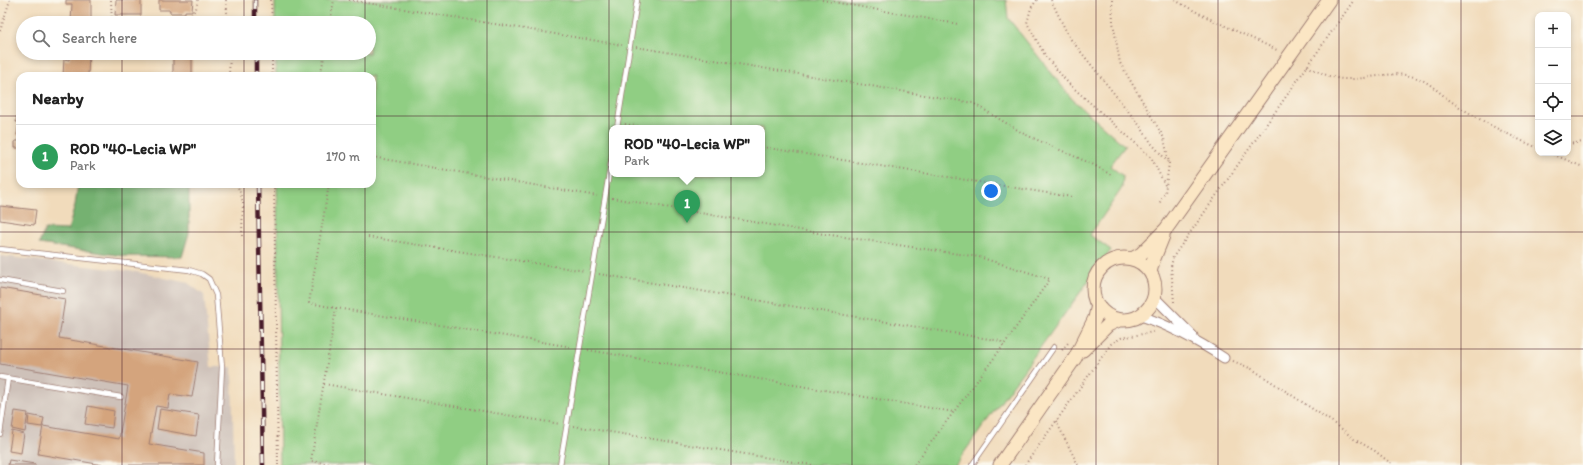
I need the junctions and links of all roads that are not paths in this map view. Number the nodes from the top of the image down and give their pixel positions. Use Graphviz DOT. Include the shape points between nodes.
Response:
graph roads {
  1 [pos="637,0"];
  2 [pos="1329,0"];
  3 [pos="617,125"];
  4 [pos="609,174"];
  5 [pos="1166,229"];
  6 [pos="0,249"];
  7 [pos="1132,259"];
  8 [pos="1150,272"];
  9 [pos="0,280"];
  10 [pos="63,291"];
  11 [pos="1155,298"];
  12 [pos="1098,305"];
  13 [pos="1141,316"];
  14 [pos="1119,320"];
  15 [pos="1200,342"];
  16 [pos="1054,347"];
  17 [pos="1075,358"];
  18 [pos="1224,358"];
  19 [pos="0,377"];
  20 [pos="8,378"];
  21 [pos="121,397"];
  22 [pos="0,434"];
  23 [pos="217,465"];
  24 [pos="560,465"];
  25 [pos="972,465"];
  26 [pos="1000,465"];
  1 -- 3 [label="lane"];
  2 -- 5 [label="street"];
  4 -- 24 [label="lane"];
  5 -- 7 [label="street" via="1142,254"];
  5 -- 8 [label="street"];
  6 -- 23 [label="lane" via="189,270 210,279 216,295 222,367"];
  7 -- 8 [label="street" via="1142,263"];
  7 -- 12 [label="street" via="1113,260 1101,268 1093,287"];
  8 -- 11 [label="street" via="1155,282"];
  9 -- 10 [label="lane"];
  11 -- 13 [label="street"];
  11 -- 15 [label="street"];
  12 -- 14 [label="street" via="1105,314"];
  12 -- 17 [label="street" via="1095,318"];
  13 -- 14 [label="street"];
  13 -- 15 [label="street" via="1162,323"];
  14 -- 17 [label="street" via="1108,324"];
  15 -- 18 [label="street"];
  16 -- 25 [label="lane"];
  17 -- 26 [label="street"];
  19 -- 20 [label="lane"];
  20 -- 21 [label="lane"];
  20 -- 22 [label="lane"];
}
